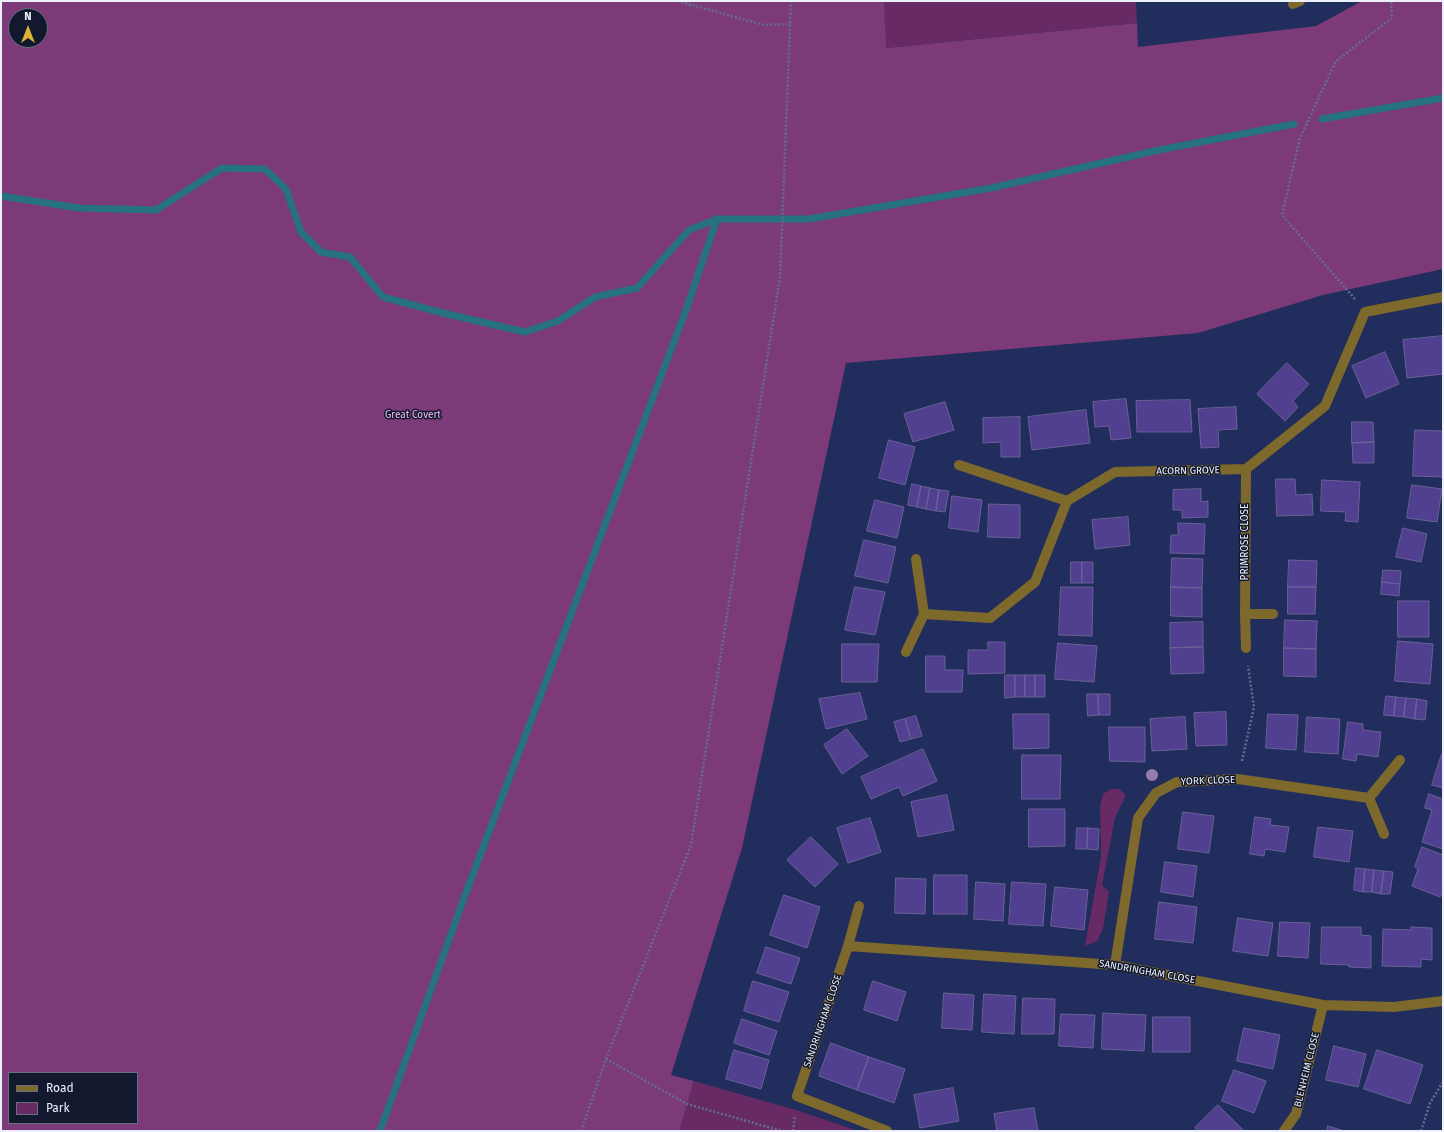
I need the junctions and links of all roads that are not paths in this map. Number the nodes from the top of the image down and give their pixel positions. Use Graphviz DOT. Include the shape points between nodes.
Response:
graph roads {
  1 [pos="1443,297"];
  2 [pos="959,465"];
  3 [pos="1246,469"];
  4 [pos="1067,501"];
  5 [pos="916,559"];
  6 [pos="924,614"];
  7 [pos="1245,614"];
  8 [pos="1273,614"];
  9 [pos="1246,648"];
  10 [pos="906,652"];
  11 [pos="1400,760"];
  12 [pos="1369,798"];
  13 [pos="1384,834"];
  14 [pos="859,906"];
  15 [pos="848,946"];
  16 [pos="1115,965"];
  17 [pos="1443,1001"];
  18 [pos="1323,1005"];
  19 [pos="887,1131"];
  20 [pos="1284,1131"];
  1 -- 3 [label="street" via="1365,312 1325,406"];
  2 -- 4 [label="street"];
  3 -- 4 [label="street, ACORN GROVE" via="1115,472"];
  3 -- 7 [label="street, PRIMROSE CLOSE"];
  4 -- 6 [label="street" via="1035,582 990,618"];
  5 -- 6 [label="street"];
  6 -- 10 [label="street"];
  7 -- 8 [label="street"];
  7 -- 9 [label="street, PRIMROSE CLOSE"];
  11 -- 12 [label="street"];
  12 -- 13 [label="street"];
  12 -- 16 [label="street, YORK CLOSE" via="1238,779 1177,782 1156,793 1138,818"];
  14 -- 15 [label="street, SANDRINGHAM CLOSE"];
  15 -- 16 [label="street, SANDRINGHAM CLOSE"];
  15 -- 19 [label="street, SANDRINGHAM CLOSE" via="797,1096"];
  16 -- 18 [label="street, SANDRINGHAM CLOSE"];
  17 -- 18 [label="street, SANDRINGHAM CLOSE" via="1394,1007"];
  18 -- 20 [label="street, BLENHEIM CLOSE" via="1296,1114"];
}
